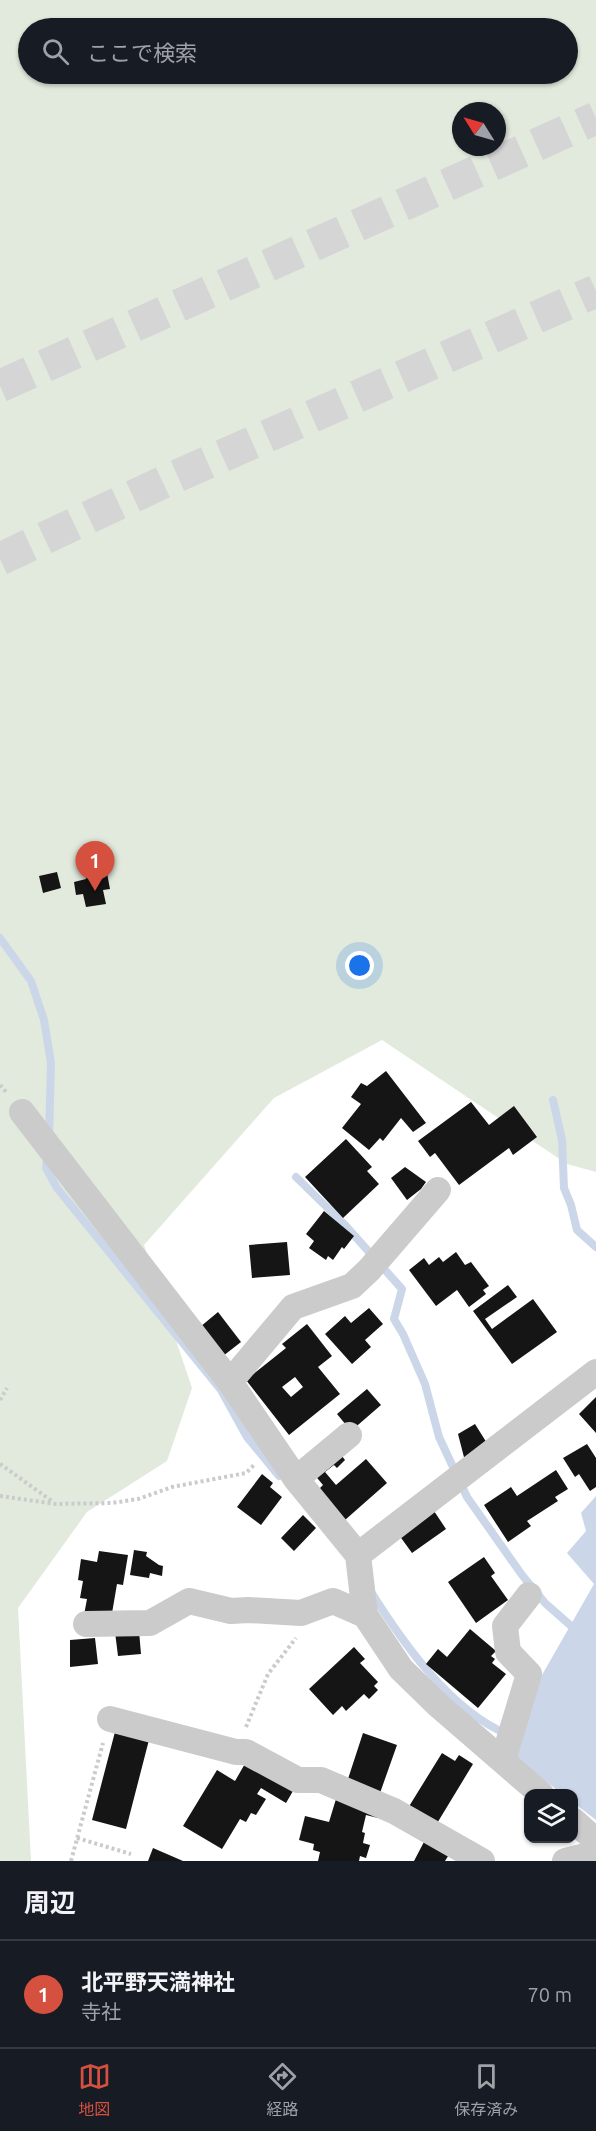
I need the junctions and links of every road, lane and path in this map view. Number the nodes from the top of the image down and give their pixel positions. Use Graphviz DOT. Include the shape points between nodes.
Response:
graph roads {
  1 [pos="22,1112"];
  2 [pos="438,1190"];
  3 [pos="596,1372"];
  4 [pos="230,1382"];
  5 [pos="7,1388"];
  6 [pos="0,1400"];
  7 [pos="349,1435"];
  8 [pos="272,1446"];
  9 [pos="0,1464"];
  10 [pos="296,1479"];
  11 [pos="0,1496"];
  12 [pos="56,1504"];
  13 [pos="358,1555"];
  14 [pos="529,1595"];
  15 [pos="365,1615"];
  16 [pos="86,1624"];
  17 [pos="297,1637"];
  18 [pos="110,1719"];
  19 [pos="236,1752"];
  20 [pos="503,1760"];
  21 [pos="536,1789"];
  22 [pos="578,1825"];
  23 [pos="77,1838"];
  24 [pos="596,1841"];
  25 [pos="596,1853"];
  26 [pos="130,1854"];
  27 [pos="71,1861"];
  28 [pos="482,1861"];
  29 [pos="565,1861"];
  1 -- 4 [label="street"];
  2 -- 4 [label="street" via="352,1286 293,1307"];
  3 -- 13 [label="street"];
  4 -- 8 [label="street"];
  5 -- 6 [label="path"];
  7 -- 10 [label="street"];
  8 -- 10 [label="street"];
  8 -- 12 [label="path" via="246,1473 172,1487 138,1499"];
  9 -- 12 [label="path"];
  10 -- 13 [label="street"];
  11 -- 12 [label="path"];
  13 -- 15 [label="street"];
  14 -- 20 [label="street" via="505,1626 508,1652 529,1674"];
  15 -- 16 [label="street" via="333,1601 301,1613 231,1611 189,1601 150,1623"];
  15 -- 20 [label="street" via="401,1669"];
  17 -- 19 [label="path" via="268,1674"];
  18 -- 19 [label="street"];
  18 -- 23 [label="path"];
  19 -- 28 [label="street" via="246,1752 298,1780 321,1780 394,1811"];
  20 -- 21 [label="street"];
  22 -- 24 [label="street"];
  23 -- 26 [label="path"];
  23 -- 27 [label="path"];
  25 -- 29 [label="street"];
}
